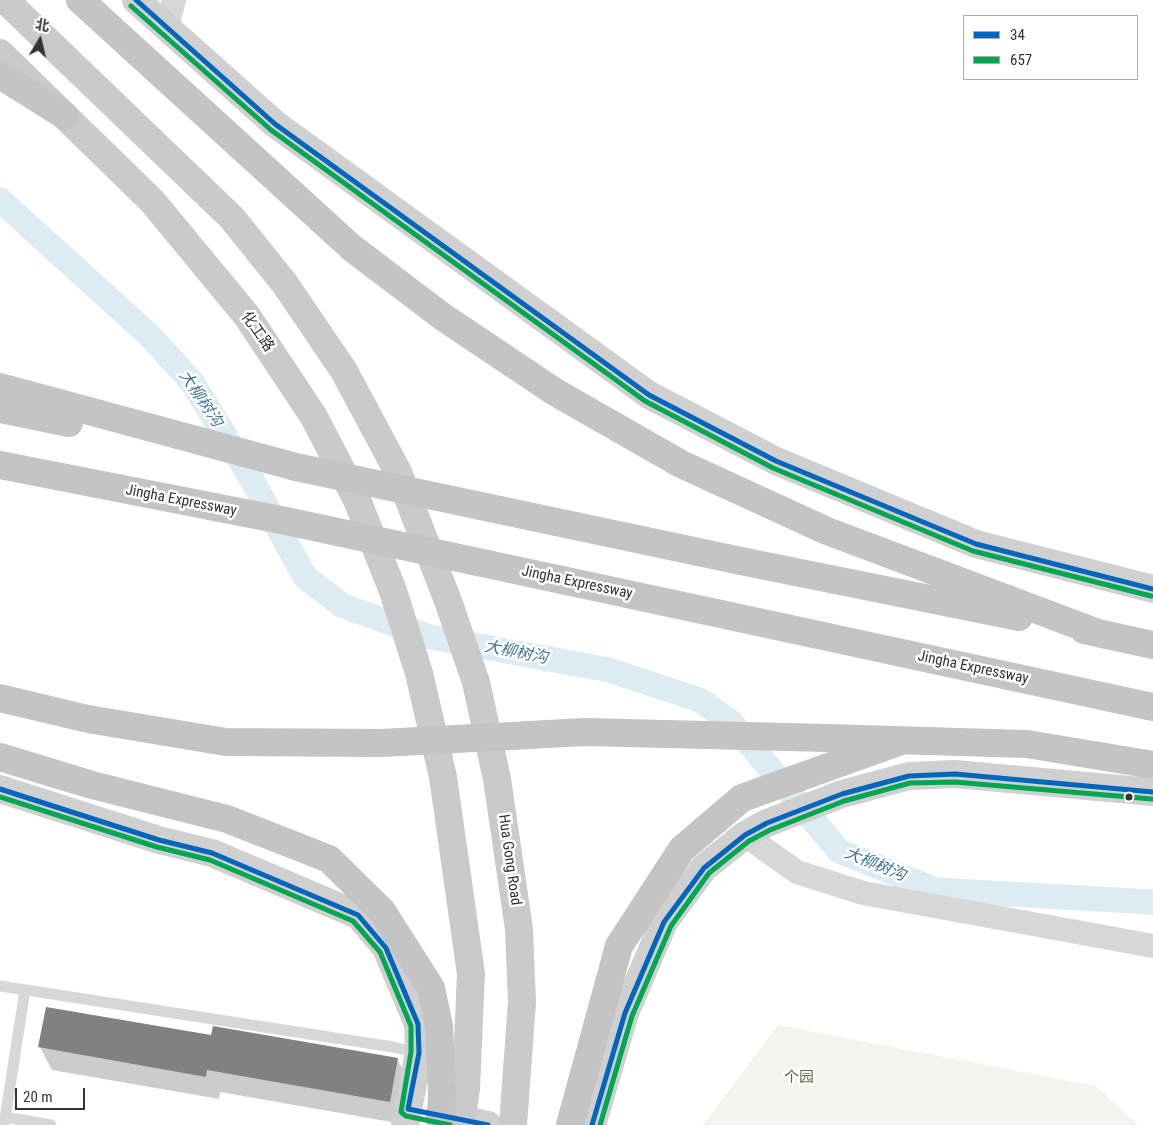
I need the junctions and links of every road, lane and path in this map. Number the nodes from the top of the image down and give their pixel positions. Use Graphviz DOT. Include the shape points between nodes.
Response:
graph roads {
  1 [pos="5,0"];
  2 [pos="80,0"];
  3 [pos="136,0"];
  4 [pos="174,0"];
  5 [pos="167,28"];
  6 [pos="0,53"];
  7 [pos="0,75"];
  8 [pos="65,116"];
  9 [pos="0,387"];
  10 [pos="0,409"];
  11 [pos="0,465"];
  12 [pos="296,466"];
  13 [pos="1153,589"];
  14 [pos="1101,634"];
  15 [pos="1153,645"];
  16 [pos="0,698"];
  17 [pos="1153,707"];
  18 [pos="902,740"];
  19 [pos="0,757"];
  20 [pos="1153,765"];
  21 [pos="0,789"];
  22 [pos="1153,792"];
  23 [pos="756,829"];
  24 [pos="1153,946"];
  25 [pos="0,986"];
  26 [pos="26,990"];
  27 [pos="419,1053"];
  28 [pos="454,1089"];
  29 [pos="514,1113"];
  30 [pos="407,1117"];
  31 [pos="5,1121"];
  32 [pos="51,1125"];
  33 [pos="441,1125"];
  34 [pos="461,1125"];
  35 [pos="488,1125"];
  36 [pos="570,1125"];
  37 [pos="592,1125"];
  1 -- 29 [label="main road, Hua Gong Road" via="232,218 285,284 344,370 398,472 476,682 497,779 519,930 522,1002"];
  2 -- 14 [label="highway" via="352,248 444,317 555,392 681,464 827,531"];
  3 -- 5 [label="main road"];
  4 -- 5 [label="street"];
  5 -- 13 [label="main road" via="275,124 649,395 776,462 976,544"];
  6 -- 8 [label="main road, 化工路"];
  7 -- 8 [label="highway"];
  8 -- 28 [label="main road, 化工路" via="152,201 247,316 322,434 357,500 393,591 419,673 443,778 471,974"];
  9 -- 12 [label="highway"];
  10 -- 12 [label="highway"];
  11 -- 17 [label="highway, Jingha Expressway, bridge" via="370,538"];
  12 -- 14 [label="highway, bridge"];
  14 -- 15 [label="highway"];
  16 -- 18 [label="highway, bridge" via="88,719 226,742 382,743 585,732"];
  18 -- 20 [label="highway, bridge" via="1027,744"];
  18 -- 36 [label="highway" via="742,798 682,849 619,946"];
  19 -- 28 [label="highway" via="92,785 227,819 329,859 382,911 431,988"];
  21 -- 27 [label="main road" via="159,840 212,853 358,915 386,948 418,1024"];
  22 -- 23 [label="main road" via="955,774 909,776 842,794"];
  23 -- 24 [label="street" via="797,872 863,893"];
  23 -- 37 [label="main road" via="704,868 664,922 625,1013"];
  25 -- 26 [label="lane"];
  26 -- 27 [label="lane"];
  26 -- 31 [label="lane"];
  27 -- 30 [label="main road"];
  28 -- 33 [label="highway, bridge"];
  28 -- 34 [label="main road, bridge"];
  30 -- 35 [label="main road"];
  31 -- 32 [label="lane"];
}
